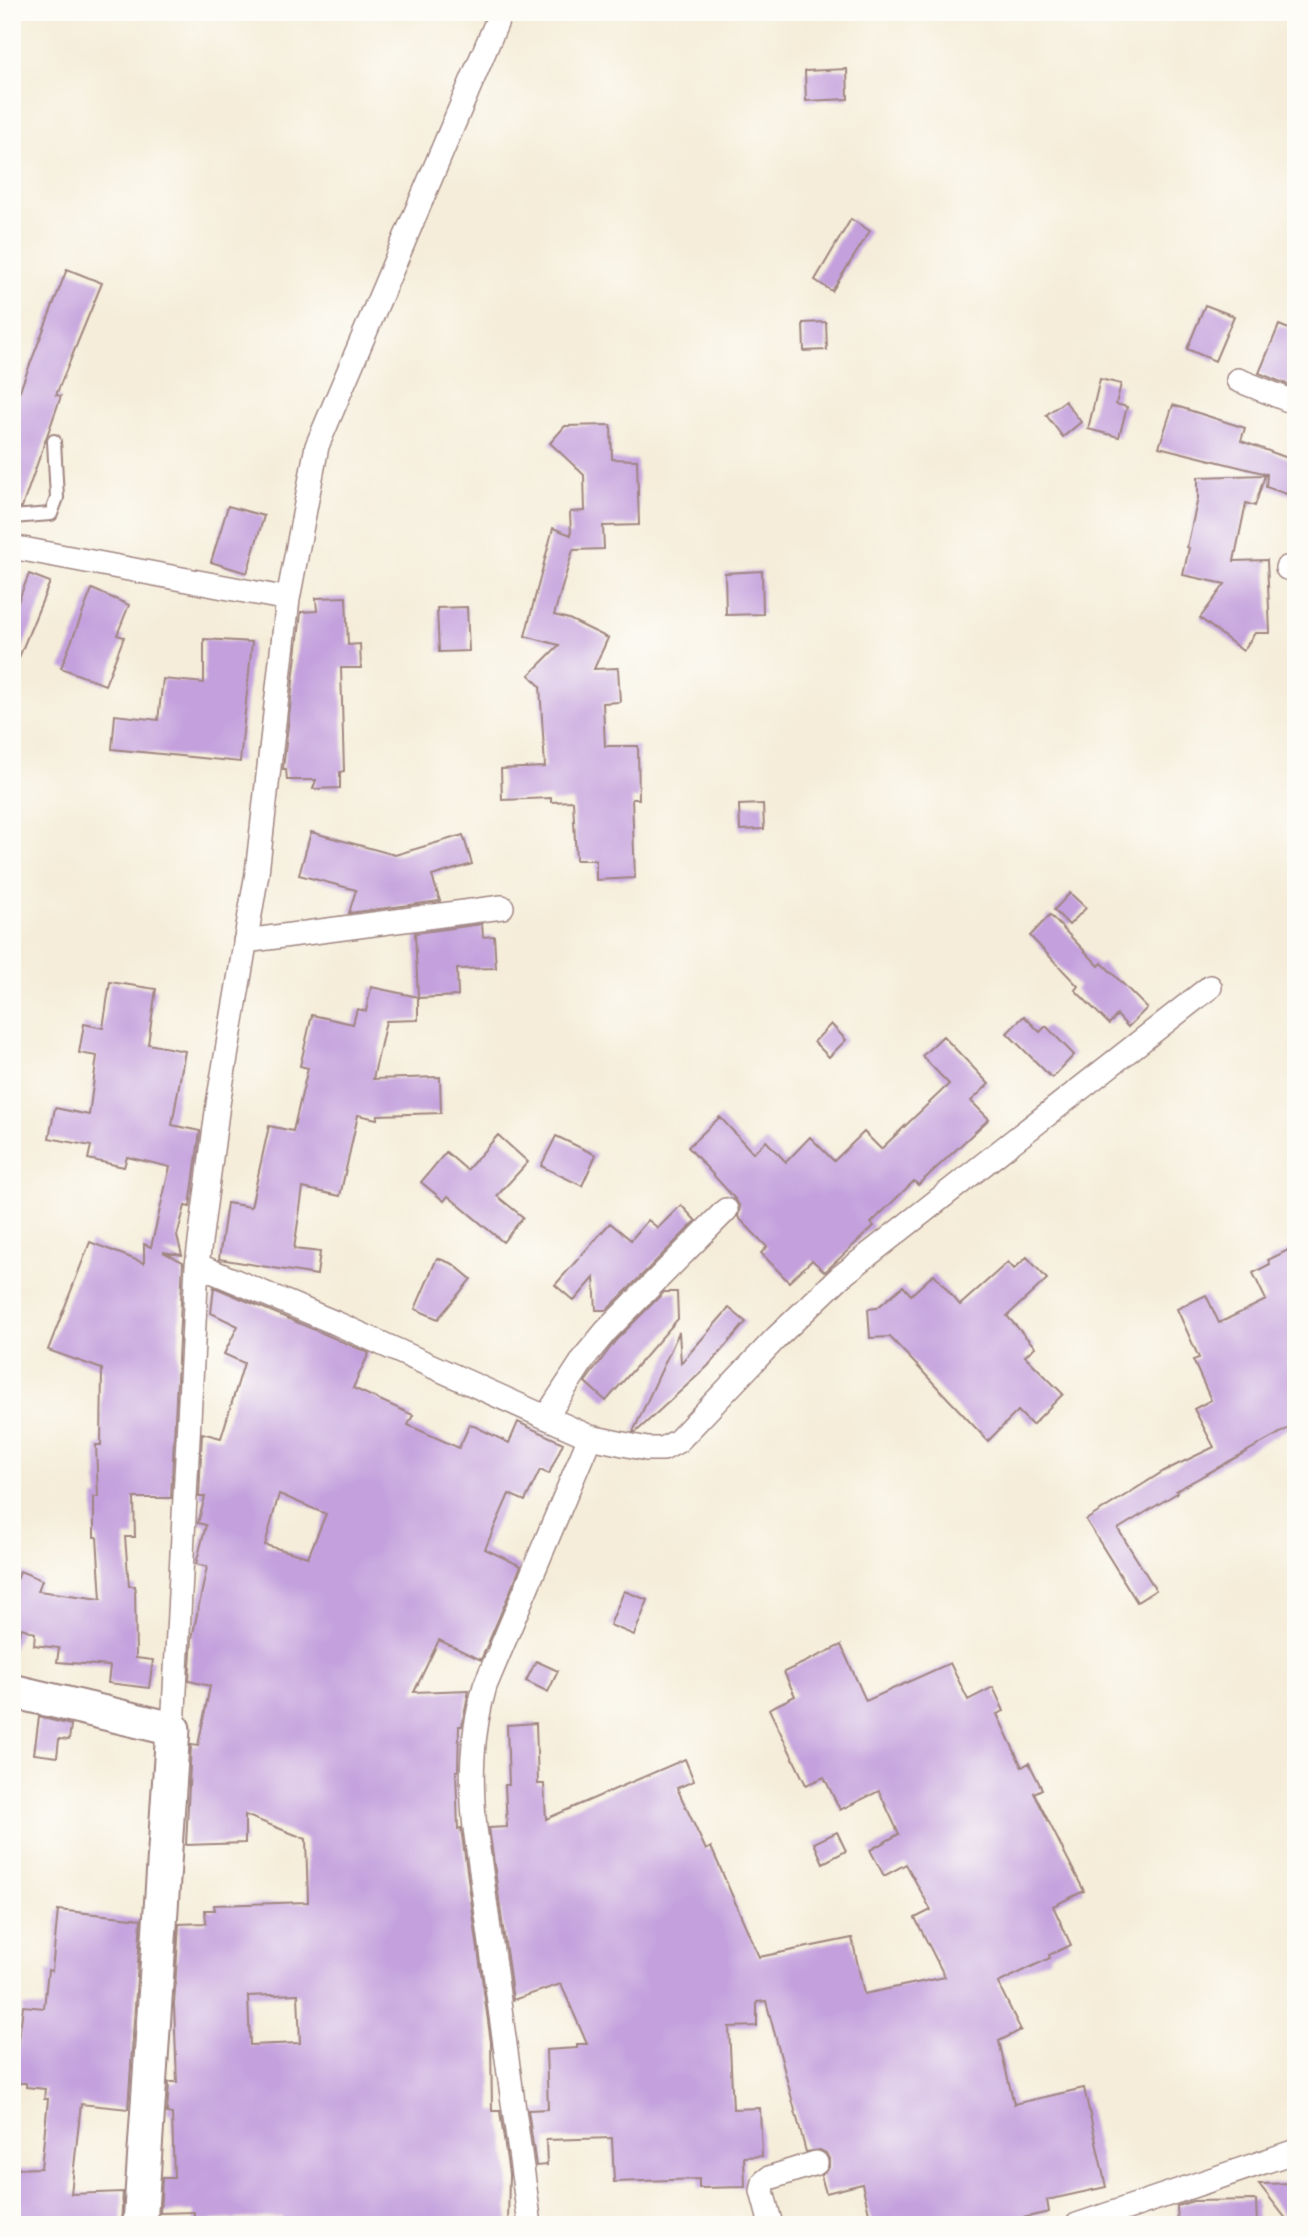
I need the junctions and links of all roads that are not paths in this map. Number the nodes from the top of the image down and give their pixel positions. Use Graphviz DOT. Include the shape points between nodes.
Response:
graph roads {
  1 [pos="501,12"];
  2 [pos="1238,380"];
  3 [pos="1296,403"];
  4 [pos="54,441"];
  5 [pos="12,517"];
  6 [pos="12,547"];
  7 [pos="288,599"];
  8 [pos="502,907"];
  9 [pos="246,942"];
  10 [pos="1210,987"];
  11 [pos="726,1210"];
  12 [pos="197,1265"];
  13 [pos="546,1417"];
  14 [pos="590,1437"];
  15 [pos="12,1691"];
  16 [pos="173,1729"];
  17 [pos="1296,2151"];
  18 [pos="816,2163"];
  19 [pos="140,2225"];
  20 [pos="530,2225"];
  21 [pos="771,2225"];
  22 [pos="1077,2225"];
  1 -- 7 [label="street" via="317,446"];
  2 -- 3 [label="street"];
  4 -- 5 [label="lane" via="57,498 51,514"];
  6 -- 7 [label="street"];
  7 -- 9 [label="street"];
  8 -- 9 [label="street"];
  9 -- 12 [label="street"];
  10 -- 14 [label="street" via="841,1277 678,1441 663,1449 647,1449"];
  11 -- 13 [label="street" via="606,1331"];
  12 -- 13 [label="street"];
  12 -- 16 [label="street"];
  13 -- 14 [label="street"];
  14 -- 20 [label="street" via="485,1686 472,1750 475,1828"];
  15 -- 16 [label="street"];
  16 -- 19 [label="street"];
  17 -- 22 [label="street"];
  18 -- 21 [label="street" via="764,2182"];
}
